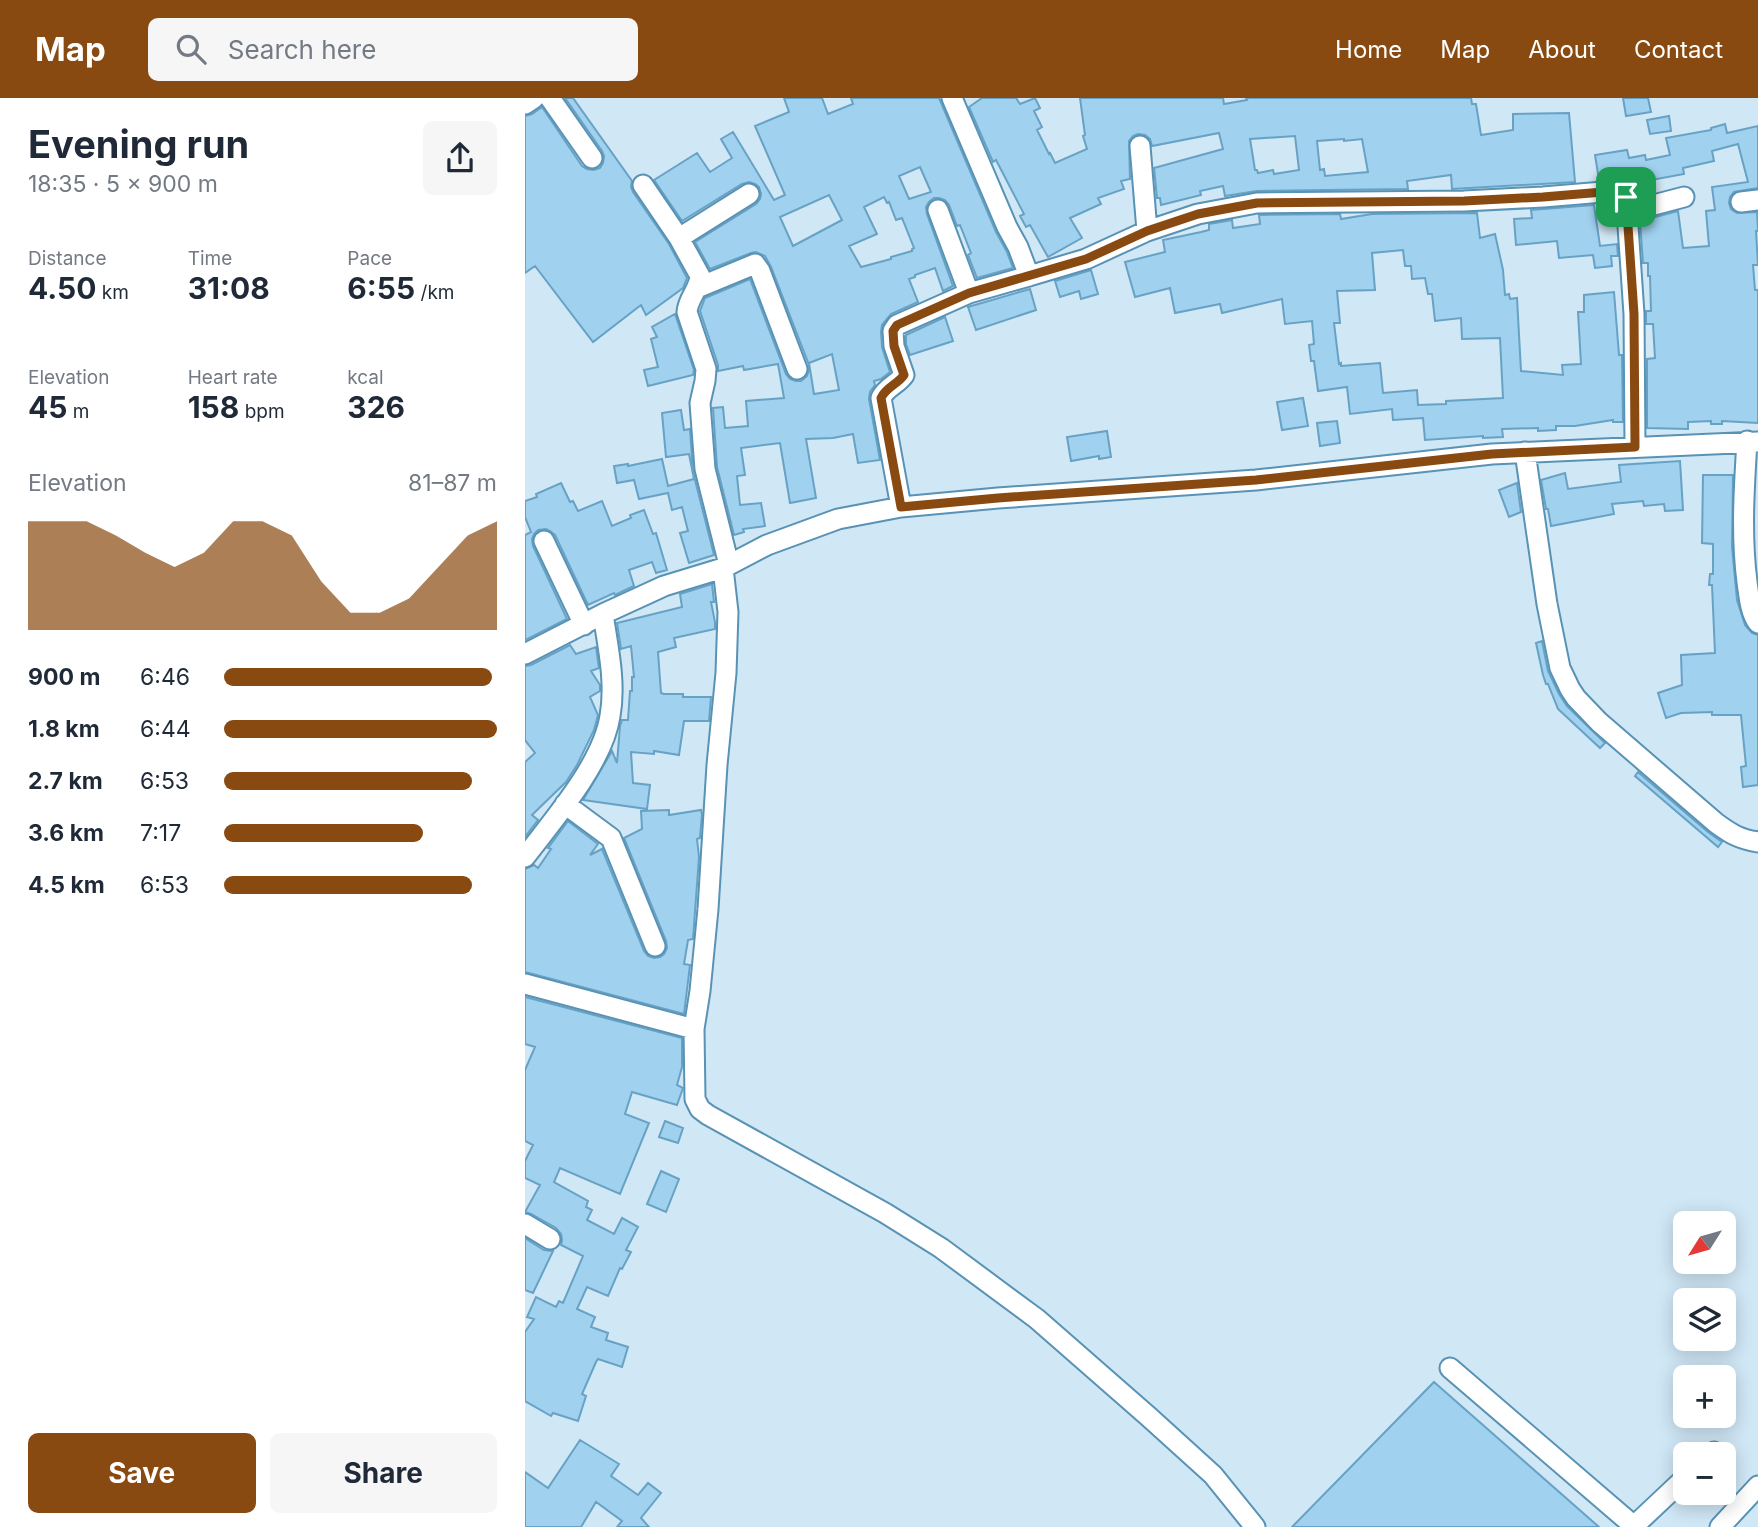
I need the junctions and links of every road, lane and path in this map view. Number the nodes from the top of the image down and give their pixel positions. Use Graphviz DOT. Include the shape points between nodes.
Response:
graph roads {
  1 [pos="534,98"];
  2 [pos="550,98"];
  3 [pos="952,98"];
  4 [pos="525,104"];
  5 [pos="1140,146"];
  6 [pos="592,158"];
  7 [pos="643,185"];
  8 [pos="749,194"];
  9 [pos="1684,197"];
  10 [pos="938,210"];
  11 [pos="1627,212"];
  12 [pos="1147,231"];
  13 [pos="678,239"];
  14 [pos="1029,276"];
  15 [pos="697,288"];
  16 [pos="969,293"];
  17 [pos="797,369"];
  18 [pos="1752,442"];
  19 [pos="1635,447"];
  20 [pos="1525,452"];
  21 [pos="901,507"];
  22 [pos="544,541"];
  23 [pos="726,566"];
  24 [pos="603,614"];
  25 [pos="1758,623"];
  26 [pos="584,625"];
  27 [pos="525,654"];
  28 [pos="565,804"];
  29 [pos="1758,842"];
  30 [pos="525,857"];
  31 [pos="655,946"];
  32 [pos="525,984"];
  33 [pos="694,1029"];
  34 [pos="525,1224"];
  35 [pos="550,1239"];
  36 [pos="1450,1367"];
  37 [pos="1758,1486"];
  38 [pos="1673,1490"];
  39 [pos="1255,1527"];
  40 [pos="1634,1527"];
  41 [pos="1720,1527"];
  1 -- 4 [label="street"];
  2 -- 6 [label="street"];
  3 -- 14 [label="street"];
  5 -- 12 [label="street"];
  7 -- 13 [label="street"];
  8 -- 13 [label="street"];
  9 -- 11 [label="street"];
  10 -- 16 [label="street"];
  11 -- 12 [label="street" via="1626,197 1615,191 1464,201 1257,203 1198,214"];
  11 -- 19 [label="street" via="1634,314"];
  12 -- 14 [label="street" via="1086,259"];
  13 -- 15 [label="street" via="700,276"];
  14 -- 16 [label="street"];
  15 -- 17 [label="street" via="755,264"];
  15 -- 23 [label="street" via="687,312 706,369 700,403 705,469"];
  16 -- 21 [label="street" via="908,319 893,331 904,375 881,398"];
  18 -- 19 [label="street"];
  18 -- 25 [label="street" via="1743,521 1749,598"];
  19 -- 20 [label="street"];
  20 -- 21 [label="street" via="1256,480"];
  20 -- 29 [label="street" via="1557,655 1576,698 1716,822 1734,836"];
  21 -- 23 [label="street" via="838,519"];
  22 -- 26 [label="street"];
  23 -- 24 [label="street" via="664,586"];
  23 -- 33 [label="street" via="726,673"];
  24 -- 26 [label="street"];
  24 -- 28 [label="street" via="611,713 599,751"];
  26 -- 27 [label="street"];
  28 -- 30 [label="street"];
  28 -- 31 [label="street" via="611,838"];
  32 -- 33 [label="street"];
  33 -- 39 [label="street" via="695,1099 700,1109 885,1213 1037,1319 1213,1475"];
  34 -- 35 [label="street"];
  36 -- 40 [label="street"];
  37 -- 41 [label="street"];
  38 -- 40 [label="street"];
}
